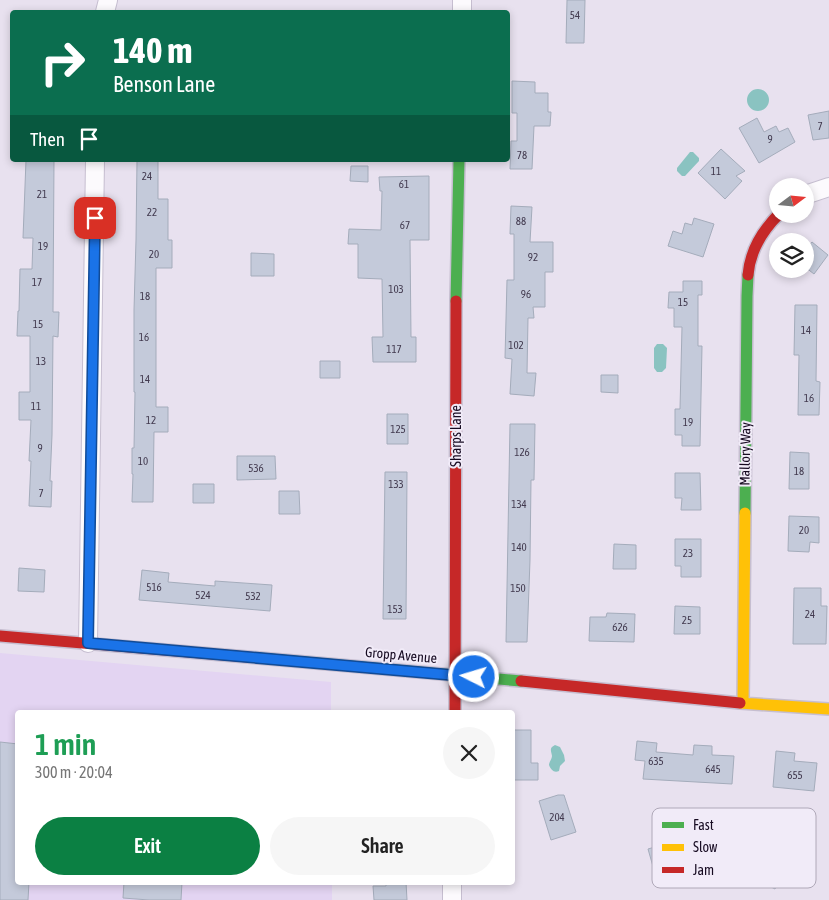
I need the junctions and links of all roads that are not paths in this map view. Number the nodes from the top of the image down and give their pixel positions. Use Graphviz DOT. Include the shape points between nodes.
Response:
graph roads {
  1 [pos="96,162"];
  2 [pos="459,162"];
  3 [pos="829,186"];
  4 [pos="814,192"];
  5 [pos="770,223"];
  6 [pos="0,636"];
  7 [pos="88,643"];
  8 [pos="455,675"];
  9 [pos="743,703"];
  10 [pos="829,708"];
  11 [pos="455,710"];
  12 [pos="452,885"];
  13 [pos="452,900"];
  1 -- 7 [label="street"];
  2 -- 8 [label="street, Sharps Lane"];
  3 -- 4 [label="street"];
  5 -- 9 [label="street, Mallory Way" via="756,245 747,288"];
  6 -- 7 [label="street, Gropp Avenue"];
  7 -- 8 [label="street, Gropp Avenue"];
  8 -- 9 [label="street, Gropp Avenue"];
  8 -- 11 [label="street, Sharps Lane"];
  9 -- 10 [label="street, Gropp Avenue"];
  12 -- 13 [label="street"];
}
